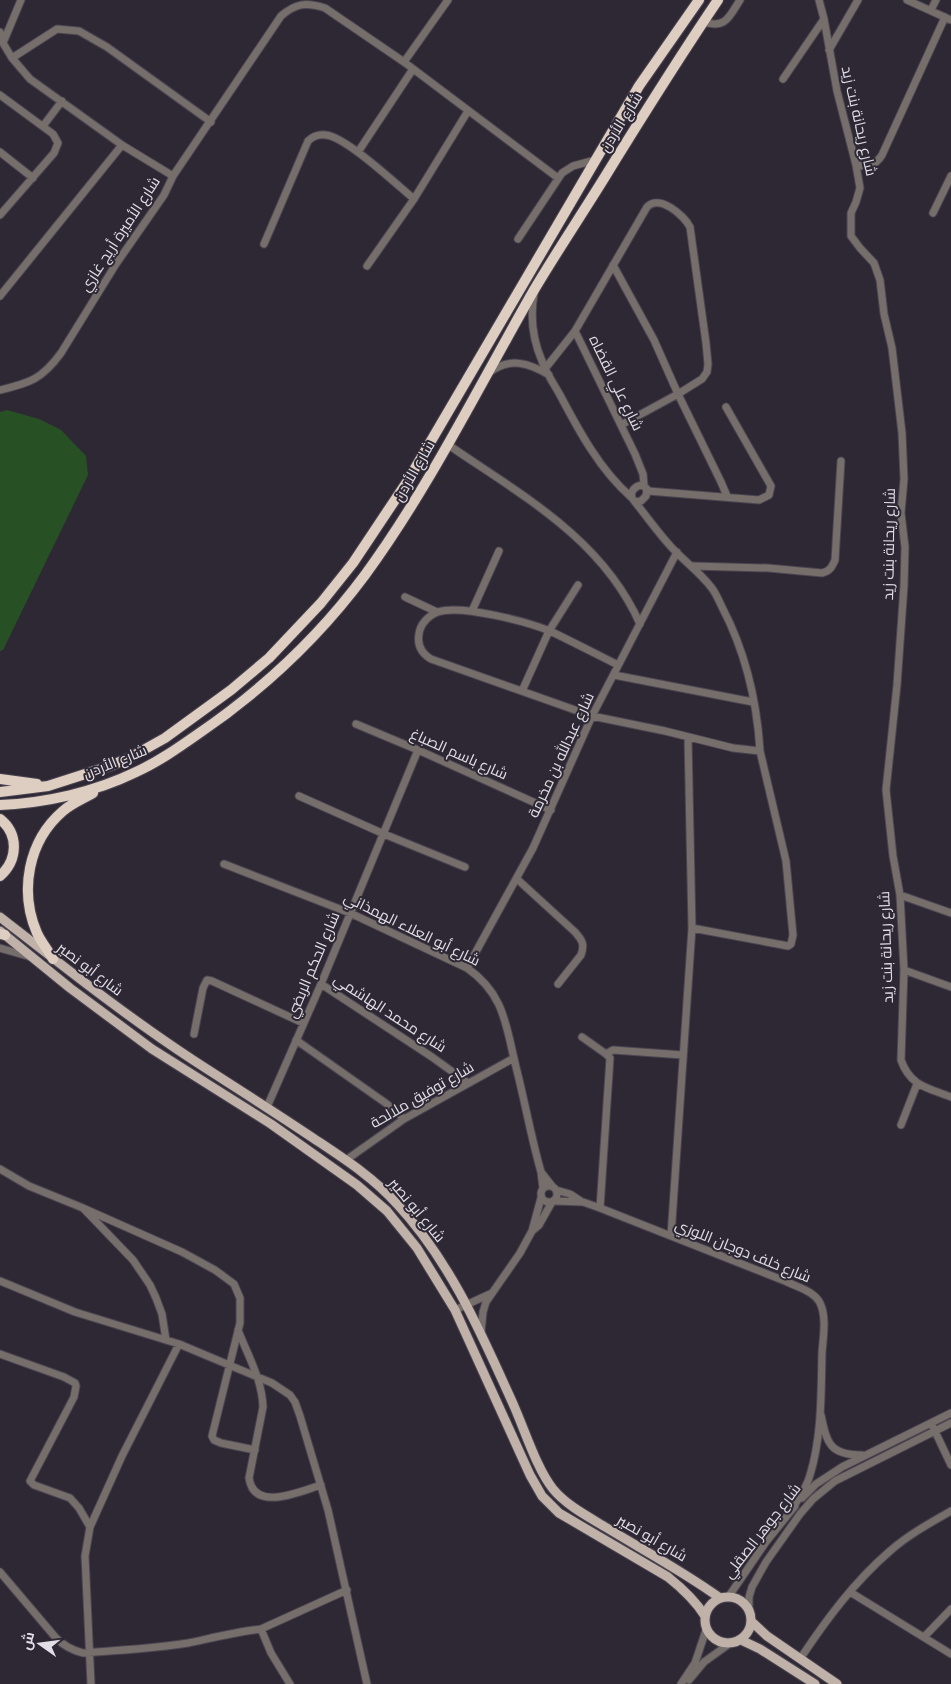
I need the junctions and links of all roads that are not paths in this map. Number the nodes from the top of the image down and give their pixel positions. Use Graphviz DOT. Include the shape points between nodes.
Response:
graph roads {
  1 [pos="21,0"];
  2 [pos="448,0"];
  3 [pos="699,0"];
  4 [pos="718,0"];
  5 [pos="740,0"];
  6 [pos="819,0"];
  7 [pos="858,0"];
  8 [pos="908,0"];
  9 [pos="936,0"];
  10 [pos="931,10"];
  11 [pos="948,18"];
  12 [pos="824,19"];
  13 [pos="703,22"];
  14 [pos="0,32"];
  15 [pos="2,44"];
  16 [pos="829,50"];
  17 [pos="12,58"];
  18 [pos="404,62"];
  19 [pos="413,69"];
  20 [pos="783,80"];
  21 [pos="0,95"];
  22 [pos="62,101"];
  23 [pos="468,111"];
  24 [pos="211,122"];
  25 [pos="43,126"];
  26 [pos="122,144"];
  27 [pos="0,152"];
  28 [pos="358,152"];
  29 [pos="595,160"];
  30 [pos="856,165"];
  31 [pos="173,176"];
  32 [pos="951,176"];
  33 [pos="34,178"];
  34 [pos="558,178"];
  35 [pos="949,186"];
  36 [pos="414,200"];
  37 [pos="1,212"];
  38 [pos="933,213"];
  39 [pos="518,238"];
  40 [pos="264,244"];
  41 [pos="613,265"];
  42 [pos="367,266"];
  43 [pos="535,289"];
  44 [pos="0,296"];
  45 [pos="575,331"];
  46 [pos="544,370"];
  47 [pos="488,373"];
  48 [pos="0,390"];
  49 [pos="678,394"];
  50 [pos="726,407"];
  51 [pos="621,424"];
  52 [pos="447,444"];
  53 [pos="841,461"];
  54 [pos="646,488"];
  55 [pos="727,496"];
  56 [pos="633,499"];
  57 [pos="499,551"];
  58 [pos="676,552"];
  59 [pos="693,566"];
  60 [pos="578,585"];
  61 [pos="405,597"];
  62 [pos="472,611"];
  63 [pos="437,612"];
  64 [pos="640,624"];
  65 [pos="549,631"];
  66 [pos="618,665"];
  67 [pos="614,675"];
  68 [pos="522,691"];
  69 [pos="753,702"];
  70 [pos="592,716"];
  71 [pos="356,724"];
  72 [pos="688,738"];
  73 [pos="418,750"];
  74 [pos="760,751"];
  75 [pos="0,779"];
  76 [pos="102,785"];
  77 [pos="48,786"];
  78 [pos="0,792"];
  79 [pos="299,796"];
  80 [pos="0,805"];
  81 [pos="551,810"];
  82 [pos="0,819"];
  83 [pos="384,834"];
  84 [pos="224,864"];
  85 [pos="466,867"];
  86 [pos="0,876"];
  87 [pos="517,879"];
  88 [pos="900,896"];
  89 [pos="350,913"];
  90 [pos="951,913"];
  91 [pos="0,917"];
  92 [pos="692,928"];
  93 [pos="2,933"];
  94 [pos="0,948"];
  95 [pos="31,957"];
  96 [pos="53,959"];
  97 [pos="468,968"];
  98 [pos="904,970"];
  99 [pos="321,984"];
  100 [pos="558,984"];
  101 [pos="951,987"];
  102 [pos="302,1023"];
  103 [pos="194,1034"];
  104 [pos="582,1037"];
  105 [pos="296,1040"];
  106 [pos="606,1054"];
  107 [pos="684,1055"];
  108 [pos="514,1058"];
  109 [pos="468,1083"];
  110 [pos="917,1084"];
  111 [pos="951,1097"];
  112 [pos="267,1107"];
  113 [pos="404,1119"];
  114 [pos="901,1125"];
  115 [pos="346,1160"];
  116 [pos="0,1170"];
  117 [pos="541,1172"];
  118 [pos="543,1188"];
  119 [pos="554,1188"];
  120 [pos="541,1198"];
  121 [pos="553,1201"];
  122 [pos="583,1202"];
  123 [pos="83,1208"];
  124 [pos="600,1208"];
  125 [pos="532,1231"];
  126 [pos="671,1236"];
  127 [pos="0,1281"];
  128 [pos="492,1292"];
  129 [pos="466,1304"];
  130 [pos="455,1310"];
  131 [pos="238,1330"];
  132 [pos="481,1333"];
  133 [pos="166,1340"];
  134 [pos="179,1344"];
  135 [pos="0,1354"];
  136 [pos="229,1364"];
  137 [pos="258,1376"];
  138 [pos="820,1407"];
  139 [pos="951,1413"];
  140 [pos="931,1422"];
  141 [pos="951,1423"];
  142 [pos="935,1431"];
  143 [pos="255,1450"];
  144 [pos="864,1455"];
  145 [pos="951,1465"];
  146 [pos="321,1485"];
  147 [pos="792,1509"];
  148 [pos="951,1511"];
  149 [pos="90,1527"];
  150 [pos="0,1572"];
  151 [pos="347,1590"];
  152 [pos="850,1592"];
  153 [pos="724,1597"];
  154 [pos="748,1608"];
  155 [pos="951,1609"];
  156 [pos="705,1616"];
  157 [pos="752,1622"];
  158 [pos="261,1629"];
  159 [pos="706,1630"];
  160 [pos="924,1637"];
  161 [pos="741,1640"];
  162 [pos="729,1644"];
  163 [pos="89,1653"];
  164 [pos="951,1654"];
  165 [pos="800,1659"];
  166 [pos="91,1684"];
  167 [pos="290,1684"];
  168 [pos="367,1684"];
  169 [pos="681,1684"];
  170 [pos="686,1684"];
  171 [pos="815,1684"];
  172 [pos="836,1684"];
  1 -- 15 [label="street"];
  2 -- 18 [label="street"];
  3 -- 29 [label="highway, شارع الأردن" via="639,86"];
  4 -- 13 [label="highway, شارع الأردن"];
  5 -- 13 [label="street" via="721,24"];
  6 -- 12 [label="street, شارع ريحانة بنت زيد"];
  7 -- 16 [label="street"];
  8 -- 10 [label="street"];
  9 -- 10 [label="street"];
  10 -- 11 [label="street"];
  11 -- 30 [label="street" via="882,156 869,166"];
  12 -- 16 [label="street, شارع ريحانة بنت زيد"];
  12 -- 20 [label="street"];
  13 -- 43 [label="highway, شارع الأردن"];
  14 -- 15 [label="street, شارع الأميرة أريج غازي"];
  15 -- 17 [label="street, شارع الأميرة أريج غازي"];
  16 -- 30 [label="street, شارع ريحانة بنت زيد"];
  17 -- 22 [label="street, شارع الأميرة أريج غازي" via="30,80"];
  17 -- 24 [label="street" via="57,29 79,31 107,46"];
  18 -- 19 [label="street"];
  18 -- 24 [label="street" via="325,8 300,5 281,16"];
  19 -- 23 [label="street"];
  19 -- 28 [label="street"];
  21 -- 25 [label="street"];
  22 -- 25 [label="street"];
  22 -- 26 [label="street, شارع الأميرة أريج غازي"];
  23 -- 34 [label="street"];
  23 -- 36 [label="street"];
  24 -- 31 [label="street"];
  25 -- 33 [label="street" via="58,143"];
  26 -- 31 [label="street, شارع الأميرة أريج غازي"];
  26 -- 44 [label="street"];
  27 -- 33 [label="street"];
  28 -- 36 [label="street"];
  28 -- 40 [label="street" via="331,136 313,136 308,140"];
  29 -- 34 [label="street" via="573,166"];
  29 -- 77 [label="highway, شارع الأردن" via="407,482 353,563 321,603 268,658 231,690 165,738 110,766"];
  30 -- 88 [label="street, شارع ريحانة بنت زيد" via="860,188 852,212 851,236 874,263 880,280 902,433 904,586 886,790"];
  31 -- 48 [label="street, شارع الأميرة أريج غازي" via="164,195 52,366 34,380"];
  32 -- 35 [label="street"];
  33 -- 37 [label="street"];
  34 -- 39 [label="street"];
  35 -- 38 [label="street"];
  36 -- 42 [label="street"];
  41 -- 45 [label="street, شارع علي القضاه"];
  41 -- 49 [label="street" via="654,340"];
  41 -- 49 [label="street, شارع علي القضاه" via="647,207 653,203 662,203 682,216 690,227 708,364 702,379"];
  43 -- 46 [label="street" via="533,325"];
  43 -- 47 [label="highway, شارع الأردن"];
  45 -- 46 [label="street"];
  45 -- 51 [label="street, شارع علي القضاه"];
  46 -- 47 [label="street" via="518,362 496,367"];
  46 -- 56 [label="street" via="607,473"];
  47 -- 52 [label="highway, شارع الأردن"];
  49 -- 51 [label="street"];
  49 -- 55 [label="street"];
  50 -- 55 [label="street" via="771,486 769,495 759,500"];
  51 -- 54 [label="street, شارع علي القضاه"];
  52 -- 64 [label="street" via="553,516 594,553 631,604"];
  52 -- 76 [label="highway, شارع الأردن" via="417,498 364,576 287,662 221,719 162,759"];
  53 -- 59 [label="street" via="835,560 828,571"];
  54 -- 55 [label="street"];
  54 -- 56 [label="street" via="644,499"];
  54 -- 56 [label="street" via="635,488 631,493"];
  56 -- 58 [label="street"];
  57 -- 62 [label="street"];
  58 -- 59 [label="street"];
  58 -- 64 [label="street, شارع عبدالله بن مخرمة"];
  59 -- 69 [label="street" via="713,589 740,646"];
  60 -- 65 [label="street"];
  61 -- 63 [label="street"];
  62 -- 63 [label="street"];
  62 -- 65 [label="street"];
  63 -- 68 [label="street" via="419,630 418,644 424,654"];
  64 -- 66 [label="street, شارع عبدالله بن مخرمة"];
  65 -- 66 [label="street"];
  65 -- 68 [label="street"];
  66 -- 67 [label="street, شارع عبدالله بن مخرمة"];
  67 -- 69 [label="street"];
  67 -- 70 [label="street, شارع عبدالله بن مخرمة"];
  68 -- 70 [label="street"];
  69 -- 74 [label="street"];
  70 -- 72 [label="street"];
  70 -- 81 [label="street, شارع عبدالله بن مخرمة"];
  71 -- 73 [label="street, شارع باسم الصباغ"];
  72 -- 74 [label="street"];
  72 -- 92 [label="street"];
  73 -- 81 [label="street, شارع باسم الصباغ"];
  73 -- 83 [label="street, شارع الحكم الربضي"];
  74 -- 92 [label="street" via="786,861 792,941 788,946"];
  75 -- 77 [label="highway"];
  76 -- 80 [label="highway, شارع الأردن" via="46,800"];
  76 -- 96 [label="highway" via="59,815 40,840 31,861 27,883 29,908 38,935"];
  77 -- 78 [label="highway, شارع الأردن"];
  79 -- 83 [label="street"];
  81 -- 87 [label="street, شارع عبدالله بن مخرمة"];
  82 -- 86 [label="highway" via="11,833 14,849 9,865"];
  83 -- 85 [label="street"];
  83 -- 89 [label="street, شارع الحكم الربضي"];
  84 -- 89 [label="street, شارع أبو العلاء الهمذاني"];
  87 -- 97 [label="street, شارع عبدالله بن مخرمة"];
  87 -- 100 [label="street" via="582,940 581,955"];
  88 -- 90 [label="street"];
  88 -- 98 [label="street, شارع ريحانة بنت زيد"];
  89 -- 97 [label="street, شارع أبو العلاء الهمذاني"];
  89 -- 99 [label="street, شارع الحكم الربضي"];
  91 -- 96 [label="main road, شارع أبو نصير"];
  92 -- 107 [label="street"];
  93 -- 95 [label="main road, شارع أبو نصير"];
  94 -- 95 [label="street"];
  95 -- 130 [label="main road, شارع أبو نصير" via="152,1048 271,1124 366,1192 387,1211 417,1248"];
  96 -- 112 [label="main road, شارع أبو نصير" via="160,1038"];
  97 -- 108 [label="street, شارع أبو العلاء الهمذاني" via="495,996 509,1030"];
  98 -- 101 [label="street"];
  98 -- 110 [label="street, شارع ريحانة بنت زيد" via="901,1060 905,1071"];
  99 -- 102 [label="street, شارع الحكم الربضي"];
  99 -- 109 [label="street, شارع محمد الهاشمي"];
  102 -- 103 [label="street" via="206,980"];
  102 -- 105 [label="street, شارع الحكم الربضي"];
  104 -- 106 [label="street"];
  105 -- 112 [label="street, شارع الحكم الربضي"];
  105 -- 113 [label="street"];
  106 -- 107 [label="street" via="613,1050"];
  106 -- 124 [label="street" via="610,1064"];
  107 -- 126 [label="street"];
  108 -- 109 [label="street, شارع توفيق ملالحة"];
  108 -- 117 [label="street, شارع أبو العلاء الهمذاني"];
  109 -- 113 [label="street, شارع توفيق ملالحة"];
  110 -- 111 [label="street"];
  110 -- 114 [label="street"];
  112 -- 115 [label="main road, شارع أبو نصير"];
  113 -- 115 [label="street, شارع توفيق ملالحة"];
  115 -- 129 [label="main road, شارع أبو نصير" via="378,1184 410,1218"];
  116 -- 123 [label="street"];
  117 -- 118 [label="street, شارع أبو العلاء الهمذاني"];
  117 -- 119 [label="street, شارع أبو العلاء الهمذاني"];
  118 -- 119 [label="street"];
  118 -- 120 [label="street"];
  119 -- 121 [label="street" via="557,1195"];
  119 -- 122 [label="street, شارع خلف دوجان اللوزي"];
  120 -- 121 [label="street" via="546,1202"];
  120 -- 125 [label="street"];
  121 -- 122 [label="street, شارع خلف دوجان اللوزي"];
  121 -- 125 [label="street"];
  122 -- 124 [label="street, شارع خلف دوجان اللوزي"];
  123 -- 131 [label="street" via="182,1252 229,1279 240,1298"];
  123 -- 133 [label="street" via="133,1260 150,1285 162,1314"];
  124 -- 126 [label="street, شارع خلف دوجان اللوزي"];
  125 -- 128 [label="street"];
  126 -- 138 [label="street, شارع خلف دوجان اللوزي" via="815,1296 820,1302 824,1320"];
  127 -- 133 [label="street" via="75,1312"];
  128 -- 129 [label="street"];
  128 -- 132 [label="street" via="484,1309"];
  129 -- 130 [label="street"];
  129 -- 132 [label="main road, شارع أبو نصير"];
  130 -- 156 [label="main road, شارع أبو نصير" via="542,1496 559,1514 682,1587"];
  131 -- 136 [label="street"];
  131 -- 137 [label="street"];
  132 -- 153 [label="main road, شارع أبو نصير" via="537,1459 558,1495 584,1514"];
  133 -- 134 [label="street"];
  134 -- 136 [label="street"];
  134 -- 149 [label="street"];
  135 -- 149 [label="street" via="75,1382 74,1397 30,1481 70,1498"];
  136 -- 137 [label="street"];
  136 -- 143 [label="street" via="212,1436 221,1443"];
  137 -- 143 [label="street" via="263,1408"];
  137 -- 146 [label="street" via="282,1388 295,1402"];
  138 -- 144 [label="street, شارع خلف دوجان اللوزي" via="826,1437 832,1448 848,1455"];
  138 -- 147 [label="street, شارع خلف دوجان اللوزي" via="811,1473"];
  139 -- 140 [label="street, شارع جوهر الصقلي"];
  140 -- 142 [label="street"];
  140 -- 144 [label="street, شارع جوهر الصقلي"];
  141 -- 142 [label="street, شارع جوهر الصقلي"];
  142 -- 145 [label="street"];
  142 -- 154 [label="street, شارع جوهر الصقلي" via="835,1481 813,1499 766,1562 752,1587"];
  143 -- 146 [label="street" via="249,1478 250,1487 259,1495 284,1497"];
  144 -- 147 [label="street, شارع جوهر الصقلي" via="822,1480"];
  146 -- 151 [label="street"];
  147 -- 153 [label="street, شارع جوهر الصقلي"];
  148 -- 152 [label="street" via="891,1550"];
  149 -- 163 [label="street" via="85,1556"];
  150 -- 163 [label="street" via="61,1643 74,1651"];
  151 -- 158 [label="street"];
  151 -- 168 [label="street"];
  152 -- 160 [label="street"];
  152 -- 165 [label="street"];
  153 -- 154 [label="main road" via="737,1598"];
  153 -- 156 [label="main road" via="710,1605"];
  154 -- 157 [label="main road"];
  155 -- 160 [label="street"];
  156 -- 159 [label="main road"];
  157 -- 161 [label="main road"];
  157 -- 165 [label="main road"];
  158 -- 163 [label="street" via="188,1642"];
  158 -- 167 [label="street"];
  159 -- 162 [label="main road" via="718,1642"];
  159 -- 169 [label="street" via="695,1663"];
  160 -- 164 [label="street"];
  161 -- 162 [label="main road"];
  161 -- 171 [label="main road"];
  162 -- 170 [label="street" via="704,1662"];
  163 -- 166 [label="street"];
  165 -- 172 [label="main road"];
}
